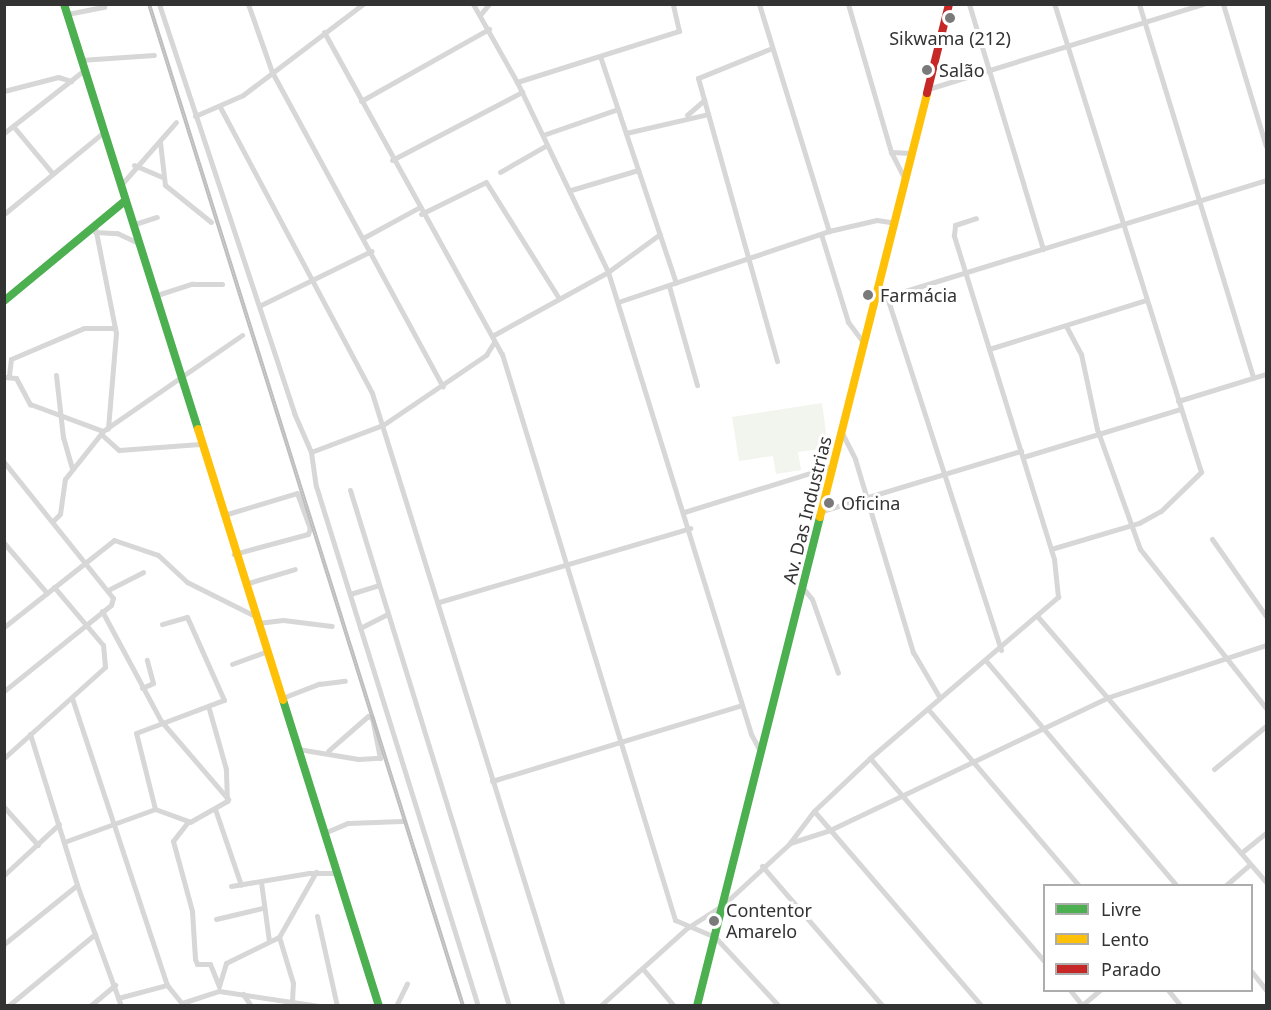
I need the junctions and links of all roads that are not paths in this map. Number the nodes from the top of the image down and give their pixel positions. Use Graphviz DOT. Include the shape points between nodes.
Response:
graph roads {
  1 [pos="64,4"];
  2 [pos="159,4"];
  3 [pos="248,4"];
  4 [pos="363,4"];
  5 [pos="478,4"];
  6 [pos="489,4"];
  7 [pos="673,4"];
  8 [pos="759,4"];
  9 [pos="848,4"];
  10 [pos="969,4"];
  11 [pos="1054,4"];
  12 [pos="1139,4"];
  13 [pos="1203,4"];
  14 [pos="1223,4"];
  15 [pos="473,5"];
  16 [pos="949,6"];
  17 [pos="104,7"];
  18 [pos="67,14"];
  19 [pos="480,15"];
  20 [pos="1145,22"];
  21 [pos="489,29"];
  22 [pos="324,32"];
  23 [pos="1068,46"];
  24 [pos="772,48"];
  25 [pos="154,54"];
  26 [pos="600,56"];
  27 [pos="80,60"];
  28 [pos="989,69"];
  29 [pos="83,71"];
  30 [pos="272,72"];
  31 [pos="71,81"];
  32 [pos="517,82"];
  33 [pos="928,89"];
  34 [pos="4,91"];
  35 [pos="522,92"];
  36 [pos="704,100"];
  37 [pos="361,101"];
  38 [pos="220,107"];
  39 [pos="618,109"];
  40 [pos="708,114"];
  41 [pos="687,115"];
  42 [pos="195,116"];
  43 [pos="176,122"];
  44 [pos="13,126"];
  45 [pos="104,132"];
  46 [pos="4,133"];
  47 [pos="626,133"];
  48 [pos="543,135"];
  49 [pos="160,142"];
  50 [pos="547,145"];
  51 [pos="1266,146"];
  52 [pos="891,152"];
  53 [pos="911,153"];
  54 [pos="392,160"];
  55 [pos="134,165"];
  56 [pos="638,171"];
  57 [pos="500,172"];
  58 [pos="53,174"];
  59 [pos="162,177"];
  60 [pos="904,177"];
  61 [pos="1266,180"];
  62 [pos="120,186"];
  63 [pos="571,190"];
  64 [pos="125,201"];
  65 [pos="1199,201"];
  66 [pos="420,211"];
  67 [pos="5,213"];
  68 [pos="157,218"];
  69 [pos="976,218"];
  70 [pos="211,222"];
  71 [pos="895,223"];
  72 [pos="132,225"];
  73 [pos="1122,225"];
  74 [pos="95,229"];
  75 [pos="829,231"];
  76 [pos="660,234"];
  77 [pos="821,234"];
  78 [pos="363,238"];
  79 [pos="138,243"];
  80 [pos="1043,249"];
  81 [pos="371,251"];
  82 [pos="748,257"];
  83 [pos="608,272"];
  84 [pos="967,272"];
  85 [pos="312,280"];
  86 [pos="676,283"];
  87 [pos="222,284"];
  88 [pos="669,286"];
  89 [pos="154,296"];
  90 [pos="558,297"];
  91 [pos="887,297"];
  92 [pos="876,300"];
  93 [pos="1146,300"];
  94 [pos="4,301"];
  95 [pos="618,302"];
  96 [pos="261,305"];
  97 [pos="1074,323"];
  98 [pos="1066,326"];
  99 [pos="115,328"];
  100 [pos="242,335"];
  101 [pos="1074,338"];
  102 [pos="493,339"];
  103 [pos="864,343"];
  104 [pos="989,349"];
  105 [pos="502,354"];
  106 [pos="486,355"];
  107 [pos="777,361"];
  108 [pos="1266,374"];
  109 [pos="56,375"];
  110 [pos="7,376"];
  111 [pos="179,376"];
  112 [pos="1253,378"];
  113 [pos="697,385"];
  114 [pos="443,387"];
  115 [pos="1178,401"];
  116 [pos="1180,409"];
  117 [pos="61,415"];
  118 [pos="383,425"];
  119 [pos="104,431"];
  120 [pos="842,433"];
  121 [pos="1100,434"];
  122 [pos="200,444"];
  123 [pos="311,452"];
  124 [pos="1022,454"];
  125 [pos="4,462"];
  126 [pos="833,466"];
  127 [pos="72,468"];
  128 [pos="945,476"];
  129 [pos="350,490"];
  130 [pos="867,498"];
  131 [pos="822,511"];
  132 [pos="684,512"];
  133 [pos="222,515"];
  134 [pos="54,520"];
  135 [pos="1132,526"];
  136 [pos="690,528"];
  137 [pos="1212,539"];
  138 [pos="4,543"];
  139 [pos="1051,549"];
  140 [pos="234,554"];
  141 [pos="86,561"];
  142 [pos="564,565"];
  143 [pos="295,569"];
  144 [pos="143,572"];
  145 [pos="244,584"];
  146 [pos="379,585"];
  147 [pos="54,587"];
  148 [pos="802,588"];
  149 [pos="110,589"];
  150 [pos="47,593"];
  151 [pos="350,594"];
  152 [pos="439,602"];
  153 [pos="102,611"];
  154 [pos="388,614"];
  155 [pos="1266,616"];
  156 [pos="1038,617"];
  157 [pos="256,619"];
  158 [pos="85,624"];
  159 [pos="162,624"];
  160 [pos="332,626"];
  161 [pos="4,627"];
  162 [pos="360,628"];
  163 [pos="1266,645"];
  164 [pos="1000,650"];
  165 [pos="267,651"];
  166 [pos="1227,657"];
  167 [pos="147,660"];
  168 [pos="987,662"];
  169 [pos="232,664"];
  170 [pos="838,673"];
  171 [pos="345,681"];
  172 [pos="142,688"];
  173 [pos="4,691"];
  174 [pos="1109,696"];
  175 [pos="72,698"];
  176 [pos="282,698"];
  177 [pos="940,698"];
  178 [pos="742,705"];
  179 [pos="1266,708"];
  180 [pos="209,709"];
  181 [pos="928,709"];
  182 [pos="161,722"];
  183 [pos="1266,726"];
  184 [pos="1042,727"];
  185 [pos="30,734"];
  186 [pos="620,742"];
  187 [pos="298,749"];
  188 [pos="328,751"];
  189 [pos="761,753"];
  190 [pos="4,758"];
  191 [pos="870,758"];
  192 [pos="972,760"];
  193 [pos="1214,769"];
  194 [pos="492,781"];
  195 [pos="903,796"];
  196 [pos="228,800"];
  197 [pos="4,807"];
  198 [pos="155,809"];
  199 [pos="215,809"];
  200 [pos="814,811"];
  201 [pos="402,821"];
  202 [pos="187,822"];
  203 [pos="113,823"];
  204 [pos="59,824"];
  205 [pos="830,830"];
  206 [pos="324,833"];
  207 [pos="1266,833"];
  208 [pos="64,842"];
  209 [pos="789,844"];
  210 [pos="38,845"];
  211 [pos="1241,853"];
  212 [pos="1250,864"];
  213 [pos="762,866"];
  214 [pos="316,872"];
  215 [pos="336,873"];
  216 [pos="4,875"];
  217 [pos="261,882"];
  218 [pos="1266,882"];
  219 [pos="1078,884"];
  220 [pos="1176,884"];
  221 [pos="1226,884"];
  222 [pos="77,885"];
  223 [pos="241,885"];
  224 [pos="231,886"];
  225 [pos="723,905"];
  226 [pos="262,908"];
  227 [pos="317,916"];
  228 [pos="216,919"];
  229 [pos="687,928"];
  230 [pos="95,934"];
  231 [pos="279,937"];
  232 [pos="715,938"];
  233 [pos="268,941"];
  234 [pos="4,944"];
  235 [pos="1043,960"];
  236 [pos="226,963"];
  237 [pos="212,969"];
  238 [pos="643,969"];
  239 [pos="1253,974"];
  240 [pos="407,983"];
  241 [pos="115,985"];
  242 [pos="167,985"];
  243 [pos="219,989"];
  244 [pos="1266,990"];
  245 [pos="1072,992"];
  246 [pos="1098,992"];
  247 [pos="1170,992"];
  248 [pos="243,994"];
  249 [pos="118,998"];
  250 [pos="292,1001"];
  251 [pos="183,1004"];
  252 [pos="8,1005"];
  253 [pos="90,1005"];
  254 [pos="122,1005"];
  255 [pos="251,1005"];
  256 [pos="319,1005"];
  257 [pos="336,1005"];
  258 [pos="379,1005"];
  259 [pos="396,1005"];
  260 [pos="478,1005"];
  261 [pos="508,1005"];
  262 [pos="563,1005"];
  263 [pos="600,1005"];
  264 [pos="674,1005"];
  265 [pos="697,1005"];
  266 [pos="779,1005"];
  267 [pos="883,1005"];
  268 [pos="982,1005"];
  269 [pos="1082,1005"];
  270 [pos="1181,1005"];
  1 -- 18 [label="street"];
  2 -- 42 [label="street"];
  3 -- 30 [label="street"];
  4 -- 22 [label="street"];
  5 -- 15 [label="street"];
  6 -- 19 [label="street"];
  7 -- 26 [label="street" via="679,31"];
  8 -- 24 [label="street"];
  9 -- 52 [label="street"];
  10 -- 28 [label="street"];
  11 -- 23 [label="street"];
  12 -- 20 [label="street"];
  13 -- 20 [label="street"];
  14 -- 51 [label="street"];
  15 -- 19 [label="street"];
  16 -- 33 [label="street, Av. Das Industrias"];
  17 -- 18 [label="street"];
  18 -- 27 [label="street"];
  19 -- 21 [label="street"];
  20 -- 23 [label="street"];
  20 -- 65 [label="street"];
  21 -- 32 [label="street"];
  21 -- 37 [label="street"];
  22 -- 30 [label="street"];
  22 -- 37 [label="street"];
  23 -- 28 [label="street"];
  23 -- 73 [label="street"];
  24 -- 36 [label="street" via="700,74"];
  24 -- 75 [label="street"];
  25 -- 27 [label="street"];
  26 -- 32 [label="street"];
  26 -- 39 [label="street"];
  27 -- 29 [label="street"];
  28 -- 33 [label="street"];
  28 -- 80 [label="street"];
  29 -- 31 [label="street"];
  29 -- 45 [label="street"];
  30 -- 38 [label="street"];
  30 -- 78 [label="street"];
  31 -- 34 [label="street" via="58,77"];
  31 -- 44 [label="street"];
  32 -- 35 [label="street"];
  33 -- 53 [label="street, Av. Das Industrias"];
  35 -- 48 [label="street"];
  35 -- 54 [label="street"];
  36 -- 40 [label="street"];
  36 -- 41 [label="street"];
  37 -- 54 [label="street"];
  38 -- 42 [label="street"];
  38 -- 85 [label="street"];
  39 -- 47 [label="street"];
  39 -- 48 [label="street"];
  40 -- 41 [label="street"];
  40 -- 82 [label="street"];
  41 -- 47 [label="street"];
  42 -- 96 [label="street"];
  43 -- 49 [label="street"];
  44 -- 46 [label="street"];
  44 -- 58 [label="street"];
  45 -- 58 [label="street"];
  45 -- 62 [label="street"];
  47 -- 56 [label="street"];
  48 -- 50 [label="street"];
  49 -- 55 [label="street"];
  49 -- 59 [label="street"];
  50 -- 57 [label="street"];
  50 -- 63 [label="street"];
  52 -- 53 [label="street"];
  52 -- 60 [label="street"];
  53 -- 60 [label="street, Av. Das Industrias"];
  54 -- 66 [label="street"];
  55 -- 59 [label="street"];
  55 -- 62 [label="street"];
  56 -- 63 [label="street"];
  56 -- 76 [label="street"];
  58 -- 67 [label="street"];
  59 -- 70 [label="street"];
  60 -- 71 [label="street, Av. Das Industrias"];
  61 -- 65 [label="street"];
  62 -- 64 [label="street"];
  63 -- 83 [label="street"];
  64 -- 72 [label="street"];
  64 -- 74 [label="street"];
  65 -- 73 [label="street"];
  65 -- 112 [label="street"];
  66 -- 78 [label="street"];
  66 -- 90 [label="street" via="486,182"];
  66 -- 102 [label="street"];
  68 -- 72 [label="street"];
  69 -- 84 [label="street" via="953,227"];
  71 -- 75 [label="street" via="877,220"];
  71 -- 92 [label="street, Av. Das Industrias"];
  72 -- 79 [label="street"];
  73 -- 80 [label="street"];
  73 -- 93 [label="street"];
  74 -- 79 [label="street" via="117,232"];
  74 -- 94 [label="street"];
  74 -- 99 [label="street"];
  75 -- 77 [label="street"];
  76 -- 83 [label="street"];
  76 -- 86 [label="street"];
  77 -- 82 [label="street"];
  77 -- 103 [label="street" via="848,322"];
  78 -- 81 [label="street"];
  79 -- 89 [label="street"];
  80 -- 84 [label="street"];
  81 -- 85 [label="street"];
  81 -- 114 [label="street"];
  82 -- 86 [label="street"];
  82 -- 107 [label="street"];
  83 -- 90 [label="street"];
  83 -- 95 [label="street"];
  84 -- 91 [label="street"];
  84 -- 104 [label="street"];
  85 -- 96 [label="street"];
  85 -- 118 [label="street" via="367,383"];
  86 -- 88 [label="street"];
  87 -- 89 [label="street" via="192,284"];
  88 -- 95 [label="street"];
  88 -- 113 [label="street"];
  89 -- 111 [label="street"];
  90 -- 102 [label="street"];
  91 -- 92 [label="street"];
  91 -- 128 [label="street"];
  92 -- 103 [label="street, Av. Das Industrias"];
  93 -- 97 [label="street"];
  93 -- 115 [label="street"];
  95 -- 132 [label="street"];
  96 -- 123 [label="street" via="294,413"];
  97 -- 98 [label="street"];
  97 -- 101 [label="street"];
  98 -- 101 [label="street"];
  98 -- 104 [label="street"];
  99 -- 110 [label="street" via="84,328 11,359"];
  99 -- 119 [label="street"];
  100 -- 111 [label="street"];
  101 -- 121 [label="street"];
  102 -- 105 [label="street"];
  102 -- 106 [label="street"];
  103 -- 120 [label="street, Av. Das Industrias"];
  104 -- 124 [label="street"];
  105 -- 106 [label="street"];
  105 -- 142 [label="street"];
  106 -- 114 [label="street"];
  108 -- 112 [label="street"];
  109 -- 117 [label="street"];
  110 -- 117 [label="street" via="16,378 30,404"];
  111 -- 119 [label="street" via="143,408"];
  111 -- 122 [label="street"];
  112 -- 115 [label="street"];
  114 -- 118 [label="street"];
  115 -- 116 [label="street"];
  116 -- 121 [label="street"];
  116 -- 135 [label="street" via="1200,475 1161,511"];
  117 -- 119 [label="street"];
  117 -- 127 [label="street"];
  118 -- 123 [label="street"];
  118 -- 152 [label="street"];
  119 -- 122 [label="street" via="119,450"];
  119 -- 127 [label="street"];
  120 -- 126 [label="street, Av. Das Industrias"];
  120 -- 130 [label="street"];
  121 -- 124 [label="street"];
  121 -- 135 [label="street"];
  122 -- 133 [label="street"];
  123 -- 151 [label="street" via="316,486"];
  124 -- 128 [label="street"];
  124 -- 139 [label="street"];
  125 -- 134 [label="street"];
  126 -- 131 [label="street, Av. Das Industrias"];
  126 -- 132 [label="street"];
  127 -- 134 [label="street" via="65,479 60,514"];
  128 -- 130 [label="street"];
  128 -- 164 [label="street"];
  129 -- 146 [label="street"];
  130 -- 131 [label="street"];
  130 -- 177 [label="street" via="916,660"];
  131 -- 148 [label="street, Av. Das Industrias"];
  132 -- 136 [label="street"];
  133 -- 140 [label="street"];
  133 -- 140 [label="street" via="297,494 308,522 308,534"];
  134 -- 141 [label="street"];
  135 -- 139 [label="street"];
  135 -- 166 [label="street" via="1143,554"];
  136 -- 142 [label="street"];
  136 -- 178 [label="street"];
  137 -- 155 [label="street"];
  138 -- 150 [label="street"];
  139 -- 156 [label="street" via="1061,591"];
  140 -- 145 [label="street"];
  141 -- 147 [label="street"];
  141 -- 149 [label="street"];
  141 -- 157 [label="street" via="111,541 135,544 160,557 187,582"];
  142 -- 152 [label="street"];
  142 -- 186 [label="street"];
  143 -- 145 [label="street"];
  144 -- 149 [label="street"];
  145 -- 157 [label="street"];
  146 -- 151 [label="street"];
  146 -- 154 [label="street"];
  147 -- 150 [label="street"];
  147 -- 158 [label="street"];
  148 -- 170 [label="street" via="812,598"];
  148 -- 189 [label="street, Av. Das Industrias"];
  149 -- 153 [label="street" via="113,601"];
  150 -- 161 [label="street"];
  151 -- 162 [label="street"];
  152 -- 194 [label="street"];
  153 -- 158 [label="street"];
  153 -- 172 [label="street"];
  154 -- 162 [label="street"];
  154 -- 261 [label="street"];
  156 -- 164 [label="street"];
  156 -- 174 [label="street"];
  157 -- 160 [label="street"];
  157 -- 165 [label="street"];
  158 -- 173 [label="street"];
  158 -- 175 [label="street" via="104,646 105,668"];
  159 -- 180 [label="street" via="182,616 188,619 224,698"];
  162 -- 260 [label="street"];
  163 -- 166 [label="street"];
  164 -- 168 [label="street"];
  165 -- 169 [label="street"];
  165 -- 176 [label="street"];
  166 -- 174 [label="street"];
  166 -- 179 [label="street"];
  167 -- 172 [label="street" via="153,683"];
  168 -- 177 [label="street"];
  168 -- 184 [label="street"];
  171 -- 176 [label="street" via="319,684"];
  172 -- 182 [label="street"];
  174 -- 184 [label="street"];
  174 -- 211 [label="street"];
  175 -- 185 [label="street"];
  175 -- 203 [label="street"];
  176 -- 187 [label="street"];
  177 -- 181 [label="street"];
  178 -- 186 [label="street"];
  178 -- 189 [label="street"];
  180 -- 182 [label="street"];
  180 -- 196 [label="street" via="226,769"];
  181 -- 191 [label="street"];
  181 -- 192 [label="street"];
  182 -- 196 [label="street"];
  182 -- 198 [label="street" via="135,736"];
  183 -- 193 [label="street"];
  184 -- 192 [label="street"];
  184 -- 220 [label="street"];
  185 -- 190 [label="street"];
  185 -- 204 [label="street"];
  186 -- 194 [label="street"];
  186 -- 229 [label="street" via="675,920"];
  187 -- 188 [label="street"];
  187 -- 206 [label="street"];
  188 -- 188 [label="street" via="368,716 372,718 382,757 358,759"];
  189 -- 225 [label="street, Av. Das Industrias"];
  191 -- 195 [label="street"];
  191 -- 200 [label="street"];
  192 -- 195 [label="street"];
  192 -- 219 [label="street"];
  194 -- 262 [label="street"];
  195 -- 205 [label="street"];
  195 -- 235 [label="street"];
  196 -- 199 [label="street"];
  197 -- 210 [label="street"];
  198 -- 202 [label="street"];
  198 -- 203 [label="street"];
  199 -- 202 [label="street"];
  199 -- 223 [label="street"];
  200 -- 205 [label="street"];
  200 -- 209 [label="street"];
  201 -- 206 [label="street" via="348,823"];
  202 -- 237 [label="street" via="174,844 192,911 195,959"];
  203 -- 208 [label="street"];
  203 -- 242 [label="street"];
  204 -- 208 [label="street"];
  204 -- 210 [label="street"];
  205 -- 209 [label="street"];
  205 -- 268 [label="street"];
  206 -- 215 [label="street"];
  207 -- 211 [label="street"];
  208 -- 222 [label="street"];
  209 -- 213 [label="street"];
  210 -- 216 [label="street"];
  211 -- 212 [label="street"];
  212 -- 218 [label="street"];
  212 -- 221 [label="street"];
  213 -- 225 [label="street"];
  213 -- 267 [label="street"];
  214 -- 215 [label="street"];
  214 -- 217 [label="street"];
  214 -- 231 [label="street"];
  215 -- 258 [label="street"];
  217 -- 223 [label="street"];
  217 -- 226 [label="street"];
  222 -- 230 [label="street"];
  222 -- 234 [label="street"];
  223 -- 224 [label="street"];
  225 -- 229 [label="street"];
  225 -- 232 [label="street, Av. Das Industrias"];
  226 -- 228 [label="street"];
  226 -- 233 [label="street"];
  227 -- 257 [label="street"];
  229 -- 232 [label="street"];
  229 -- 238 [label="street"];
  230 -- 241 [label="street"];
  230 -- 252 [label="street"];
  231 -- 233 [label="street"];
  231 -- 250 [label="street" via="293,983"];
  232 -- 265 [label="street, Av. Das Industrias"];
  232 -- 266 [label="street"];
  233 -- 236 [label="street"];
  236 -- 237 [label="street"];
  236 -- 243 [label="street"];
  237 -- 243 [label="street"];
  238 -- 263 [label="street"];
  238 -- 264 [label="street"];
  239 -- 244 [label="street"];
  240 -- 259 [label="street"];
  241 -- 249 [label="street"];
  241 -- 253 [label="street"];
  242 -- 249 [label="street"];
  242 -- 251 [label="street"];
  243 -- 248 [label="street"];
  243 -- 251 [label="street"];
  245 -- 269 [label="street"];
  246 -- 269 [label="street"];
  247 -- 270 [label="street"];
  248 -- 250 [label="street"];
  248 -- 255 [label="street"];
  249 -- 254 [label="street"];
  250 -- 256 [label="street"];
}
